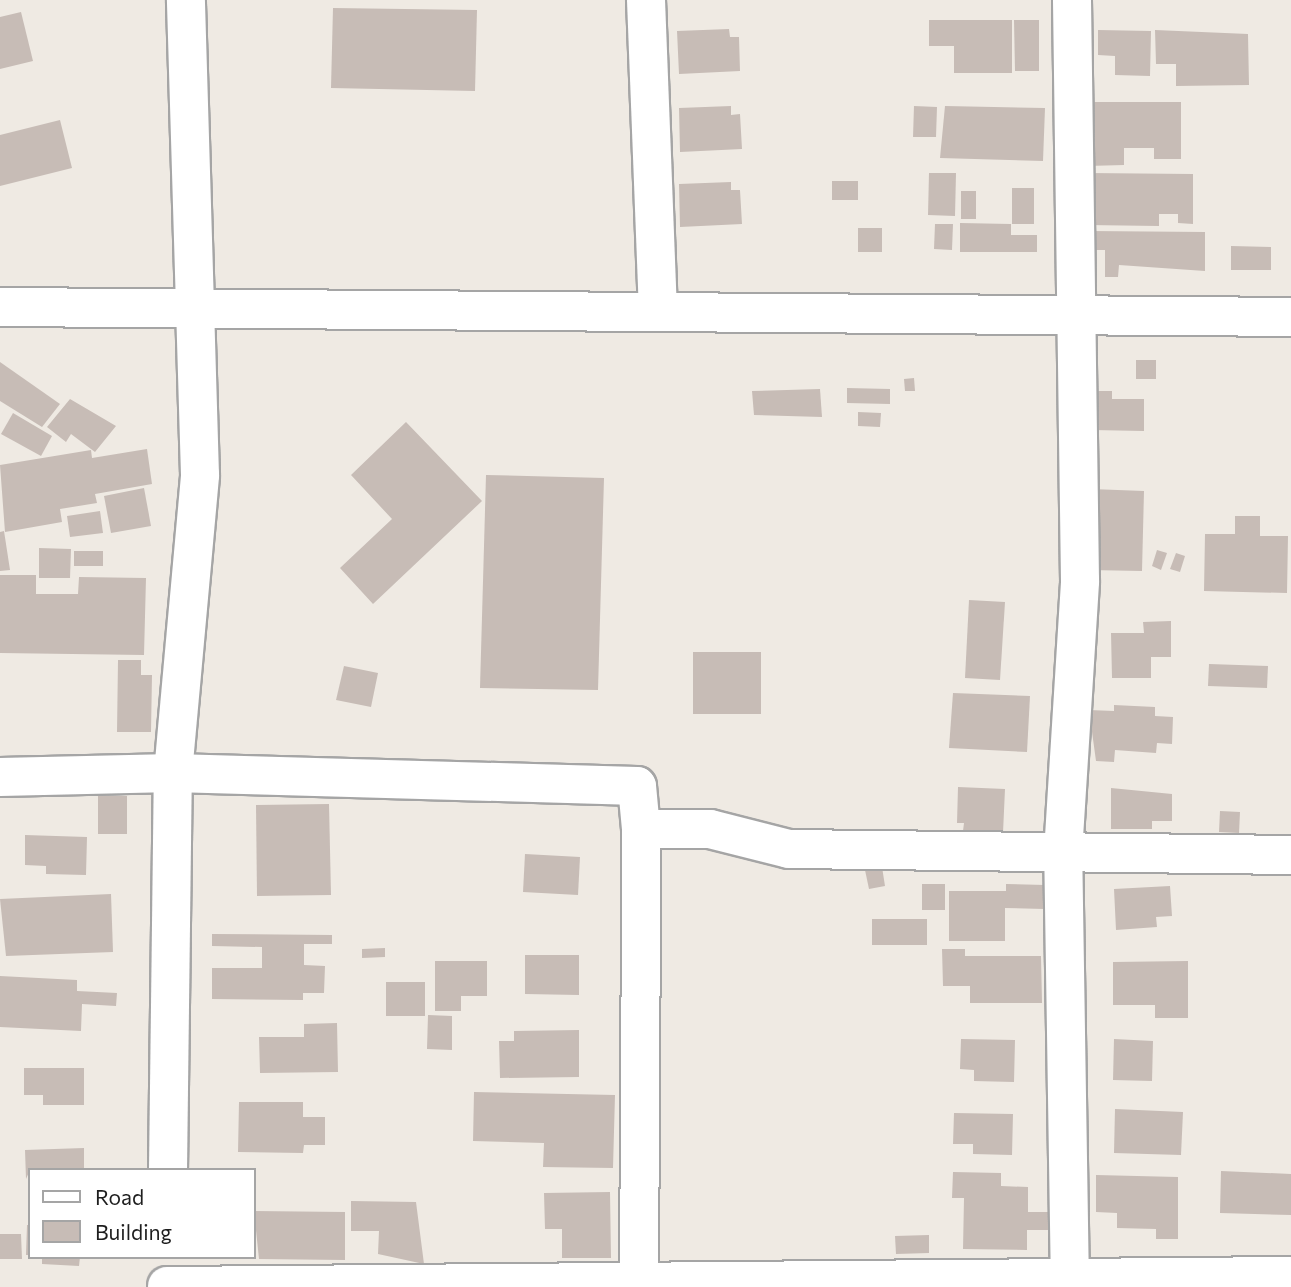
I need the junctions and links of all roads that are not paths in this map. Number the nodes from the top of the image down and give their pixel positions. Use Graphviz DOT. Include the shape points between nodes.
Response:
graph roads {
  1 [pos="186,0"];
  2 [pos="646,0"];
  3 [pos="1072,0"];
  4 [pos="198,306"];
  5 [pos="0,307"];
  6 [pos="658,311"];
  7 [pos="1291,317"];
  8 [pos="1077,318"];
  9 [pos="173,773"];
  10 [pos="0,777"];
  11 [pos="641,829"];
  12 [pos="1063,853"];
  13 [pos="1291,855"];
  14 [pos="168,1168"];
  15 [pos="167,1259"];
  16 [pos="1291,1276"];
  17 [pos="1070,1282"];
  18 [pos="639,1284"];
  19 [pos="167,1287"];
  1 -- 4 [label="street"];
  2 -- 6 [label="street"];
  3 -- 8 [label="street"];
  4 -- 5 [label="street"];
  4 -- 6 [label="street"];
  4 -- 9 [label="street" via="200,475"];
  6 -- 8 [label="street"];
  7 -- 8 [label="street"];
  8 -- 12 [label="street" via="1080,581"];
  9 -- 10 [label="street"];
  9 -- 11 [label="street" via="637,786"];
  9 -- 14 [label="street"];
  11 -- 12 [label="street" via="710,828 789,849"];
  11 -- 18 [label="street"];
  12 -- 13 [label="street"];
  12 -- 17 [label="street"];
  15 -- 19 [label="street"];
  16 -- 17 [label="street"];
  17 -- 18 [label="street"];
  18 -- 19 [label="street"];
}
